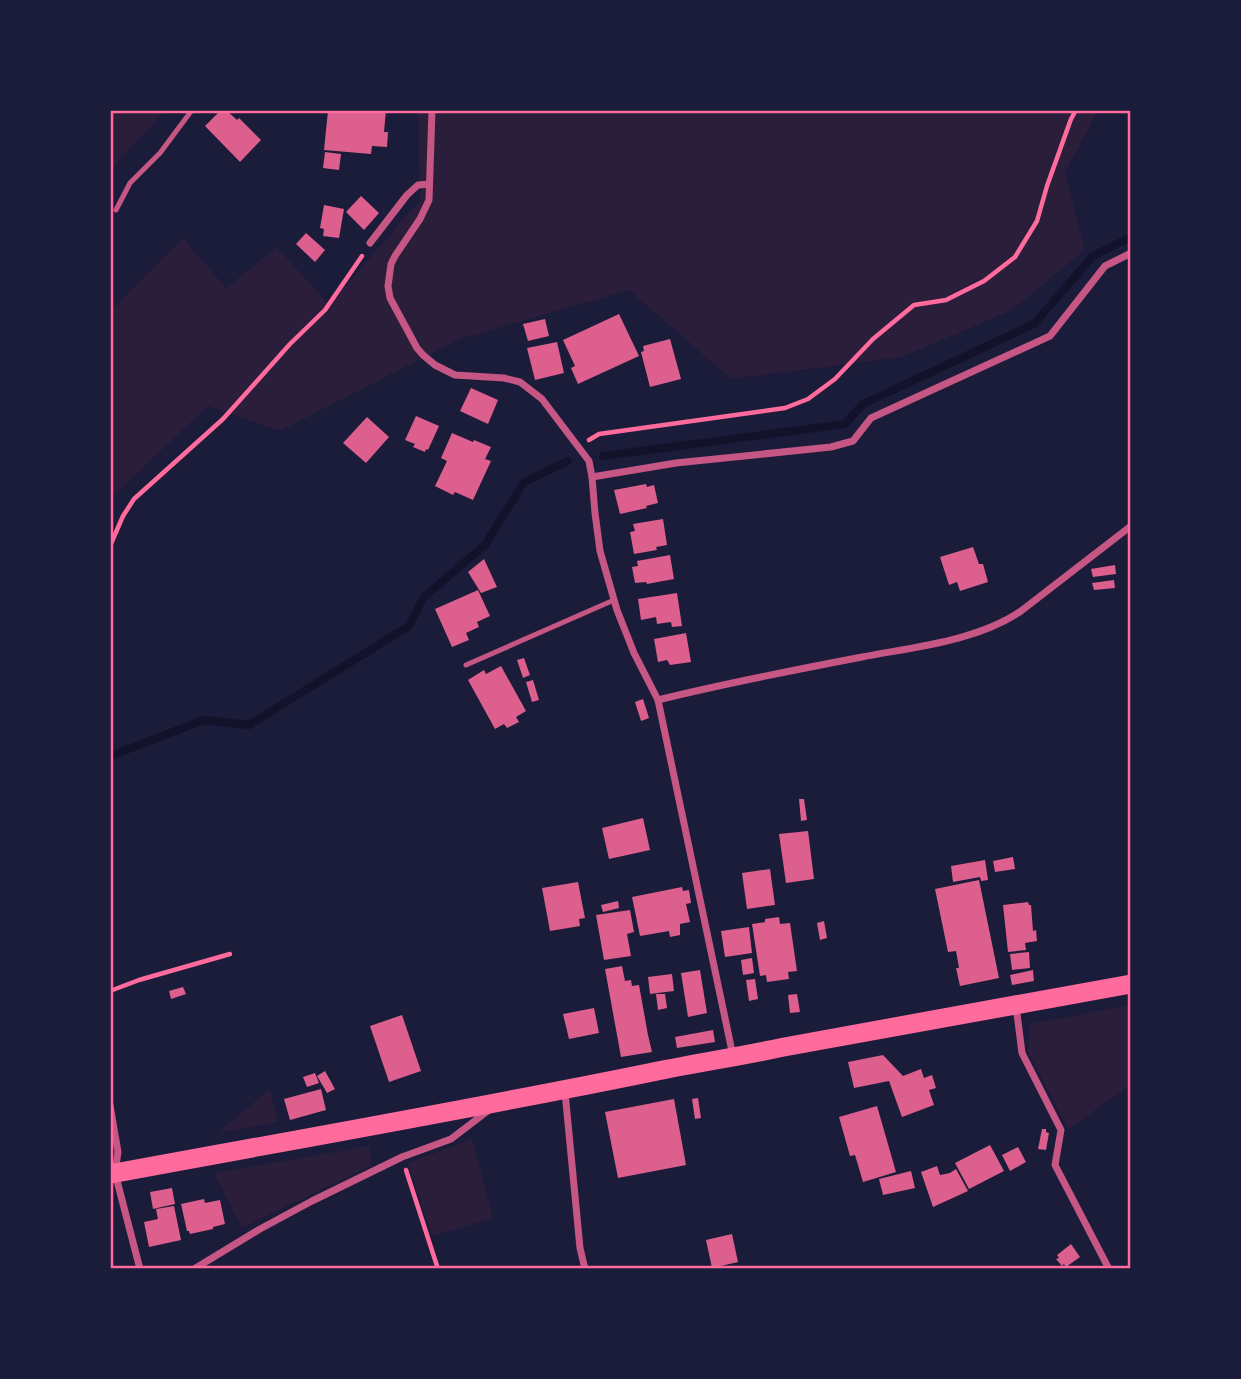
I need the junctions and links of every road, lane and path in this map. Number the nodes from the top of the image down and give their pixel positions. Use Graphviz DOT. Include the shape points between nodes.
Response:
graph roads {
  1 [pos="192,110"];
  2 [pos="432,110"];
  3 [pos="1076,110"];
  4 [pos="429,184"];
  5 [pos="116,210"];
  6 [pos="370,243"];
  7 [pos="1131,253"];
  8 [pos="578,447"];
  9 [pos="592,477"];
  10 [pos="1131,526"];
  11 [pos="110,547"];
  12 [pos="614,600"];
  13 [pos="466,665"];
  14 [pos="658,700"];
  15 [pos="230,954"];
  16 [pos="1131,984"];
  17 [pos="110,990"];
  18 [pos="1016,1004"];
  19 [pos="734,1058"];
  20 [pos="565,1089"];
  21 [pos="501,1101"];
  22 [pos="110,1105"];
  23 [pos="402,1157"];
  24 [pos="113,1173"];
  25 [pos="140,1269"];
  26 [pos="194,1269"];
  27 [pos="438,1269"];
  28 [pos="585,1269"];
  29 [pos="1109,1269"];
  1 -- 5 [label="lane" via="130,183"];
  2 -- 4 [label="street"];
  3 -- 8 [label="path" via="1037,222 1014,257 984,281 946,300 914,306 808,399 785,408 599,434"];
  4 -- 6 [label="street" via="418,185 407,195"];
  4 -- 8 [label="street" via="429,200 395,256 388,286 417,348 455,375 520,382 542,399"];
  6 -- 11 [label="path" via="325,310 223,419 134,499"];
  7 -- 9 [label="street" via="1105,266 1050,336 871,418 853,440 831,447"];
  8 -- 9 [label="street" via="589,461"];
  9 -- 12 [label="street" via="600,551"];
  10 -- 14 [label="street" via="1007,621 950,640"];
  12 -- 13 [label="lane"];
  12 -- 14 [label="street"];
  14 -- 19 [label="street"];
  15 -- 17 [label="path"];
  16 -- 18 [label="highway"];
  18 -- 19 [label="highway"];
  18 -- 29 [label="street" via="1022,1053 1061,1130 1055,1165"];
  19 -- 20 [label="highway"];
  20 -- 21 [label="highway"];
  20 -- 28 [label="street"];
  21 -- 23 [label="street" via="451,1139"];
  21 -- 24 [label="highway"];
  22 -- 24 [label="street" via="118,1152"];
  23 -- 26 [label="street" via="302,1206"];
  23 -- 27 [label="path"];
  24 -- 25 [label="street"];
}
